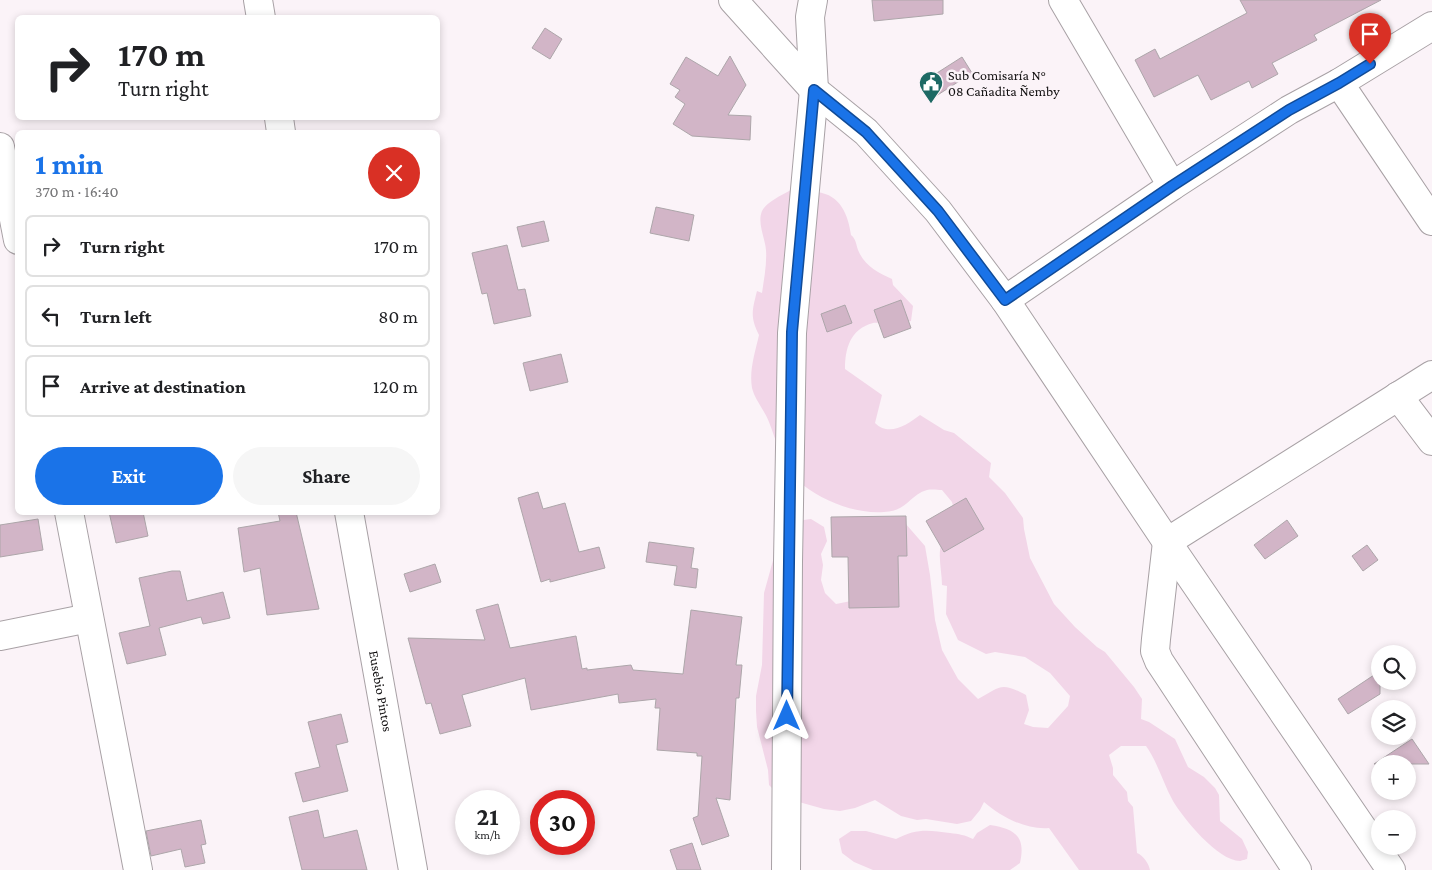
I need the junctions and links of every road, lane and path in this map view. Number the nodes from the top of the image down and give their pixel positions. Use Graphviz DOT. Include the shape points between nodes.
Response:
graph roads {
  1 [pos="258,0"];
  2 [pos="733,0"];
  3 [pos="813,0"];
  4 [pos="1063,0"];
  5 [pos="260,15"];
  6 [pos="1432,26"];
  7 [pos="1339,83"];
  8 [pos="814,90"];
  9 [pos="0,147"];
  10 [pos="1172,186"];
  11 [pos="1432,221"];
  12 [pos="15,224"];
  13 [pos="1005,300"];
  14 [pos="1432,375"];
  15 [pos="1398,396"];
  16 [pos="1432,440"];
  17 [pos="70,515"];
  18 [pos="350,515"];
  19 [pos="1167,542"];
  20 [pos="89,618"];
  21 [pos="0,636"];
  22 [pos="138,870"];
  23 [pos="413,870"];
  24 [pos="786,870"];
  25 [pos="1297,870"];
  26 [pos="1391,870"];
  1 -- 5 [label="street"];
  2 -- 8 [label="street"];
  3 -- 8 [label="street" via="810,17"];
  4 -- 10 [label="street"];
  6 -- 7 [label="street"];
  7 -- 10 [label="street" via="1289,110"];
  7 -- 11 [label="street"];
  8 -- 13 [label="street" via="866,132 938,211"];
  8 -- 24 [label="street" via="792,332"];
  9 -- 12 [label="street"];
  10 -- 13 [label="street"];
  13 -- 19 [label="street"];
  14 -- 15 [label="street"];
  15 -- 16 [label="street"];
  15 -- 19 [label="street"];
  17 -- 20 [label="street"];
  18 -- 23 [label="street, Eusebio Pintos"];
  19 -- 25 [label="street" via="1155,651"];
  19 -- 26 [label="street"];
  20 -- 21 [label="street"];
  20 -- 22 [label="street"];
}
